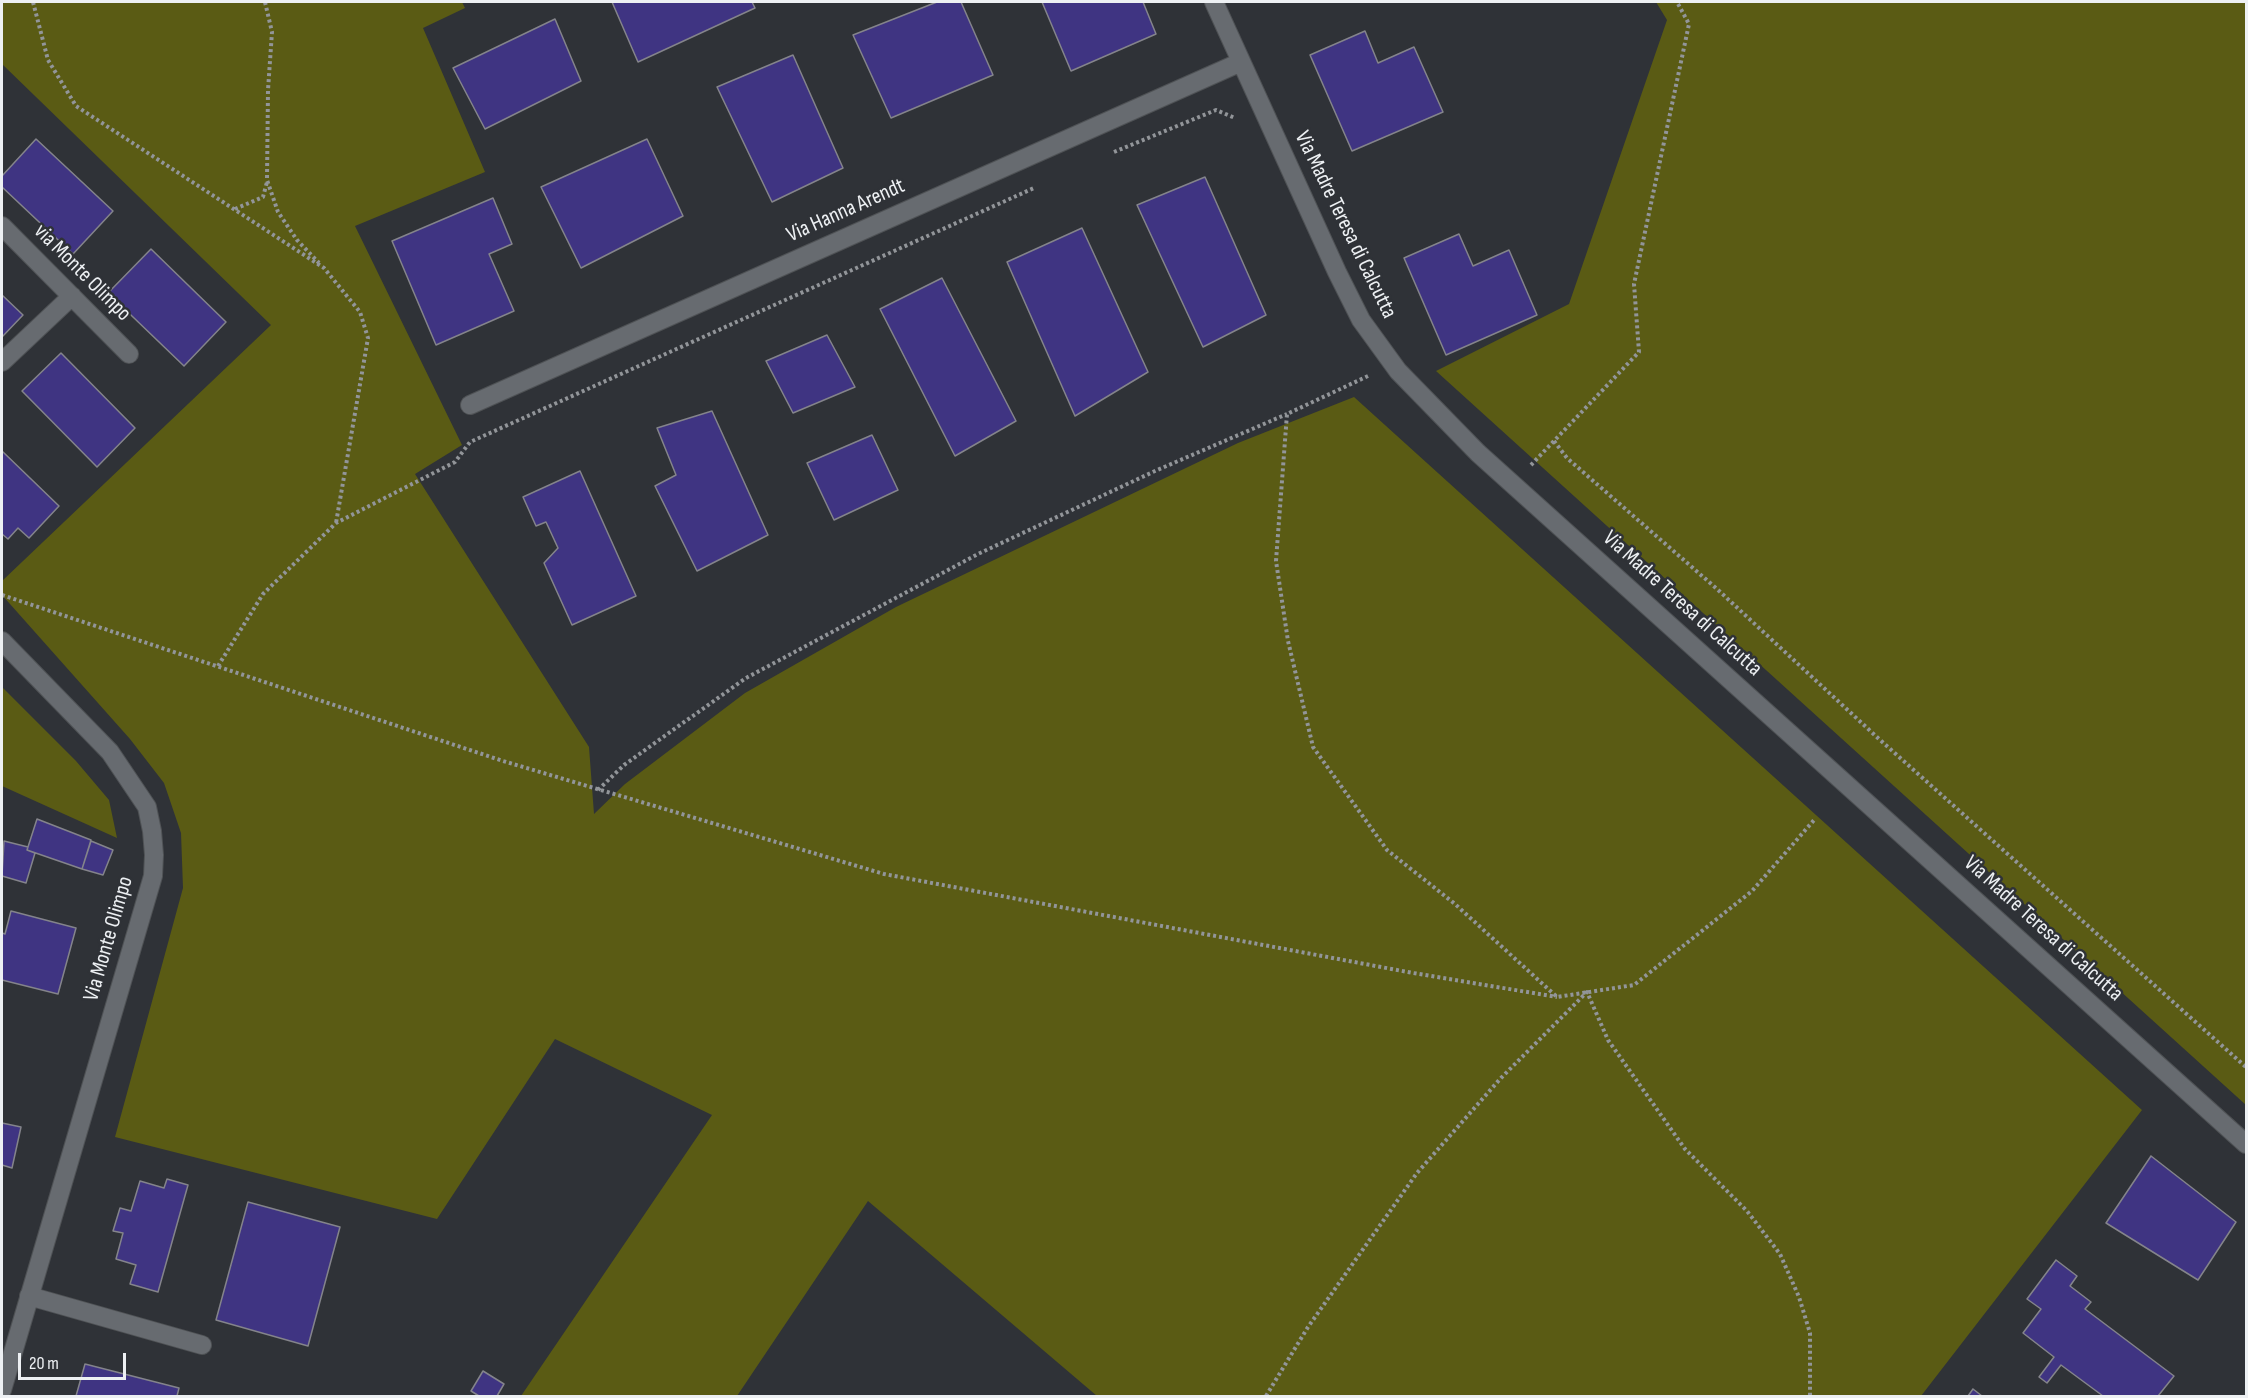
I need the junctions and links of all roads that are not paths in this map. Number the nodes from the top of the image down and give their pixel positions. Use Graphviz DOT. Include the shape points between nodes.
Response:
graph roads {
  1 [pos="1214,2"];
  2 [pos="1241,62"];
  3 [pos="2,226"];
  4 [pos="72,296"];
  5 [pos="129,354"];
  6 [pos="2,362"];
  7 [pos="470,405"];
  8 [pos="2,641"];
  9 [pos="2247,1144"];
  10 [pos="29,1296"];
  11 [pos="202,1345"];
  12 [pos="2,1390"];
  1 -- 2 [label="street, Via Madre Teresa di Calcutta"];
  2 -- 7 [label="street, Via Hanna Arendt"];
  2 -- 9 [label="street, Via Madre Teresa di Calcutta" via="1361,320 1398,371 1478,453"];
  3 -- 4 [label="street, via Monte Olimpo"];
  4 -- 5 [label="street, via Monte Olimpo"];
  4 -- 6 [label="street, Via Monte Olimpo"];
  8 -- 10 [label="street, Via Monte Olimpo" via="84,722 130,779 147,807 154,855 153,876"];
  10 -- 11 [label="street"];
  10 -- 12 [label="street, Via Monte Olimpo"];
}
